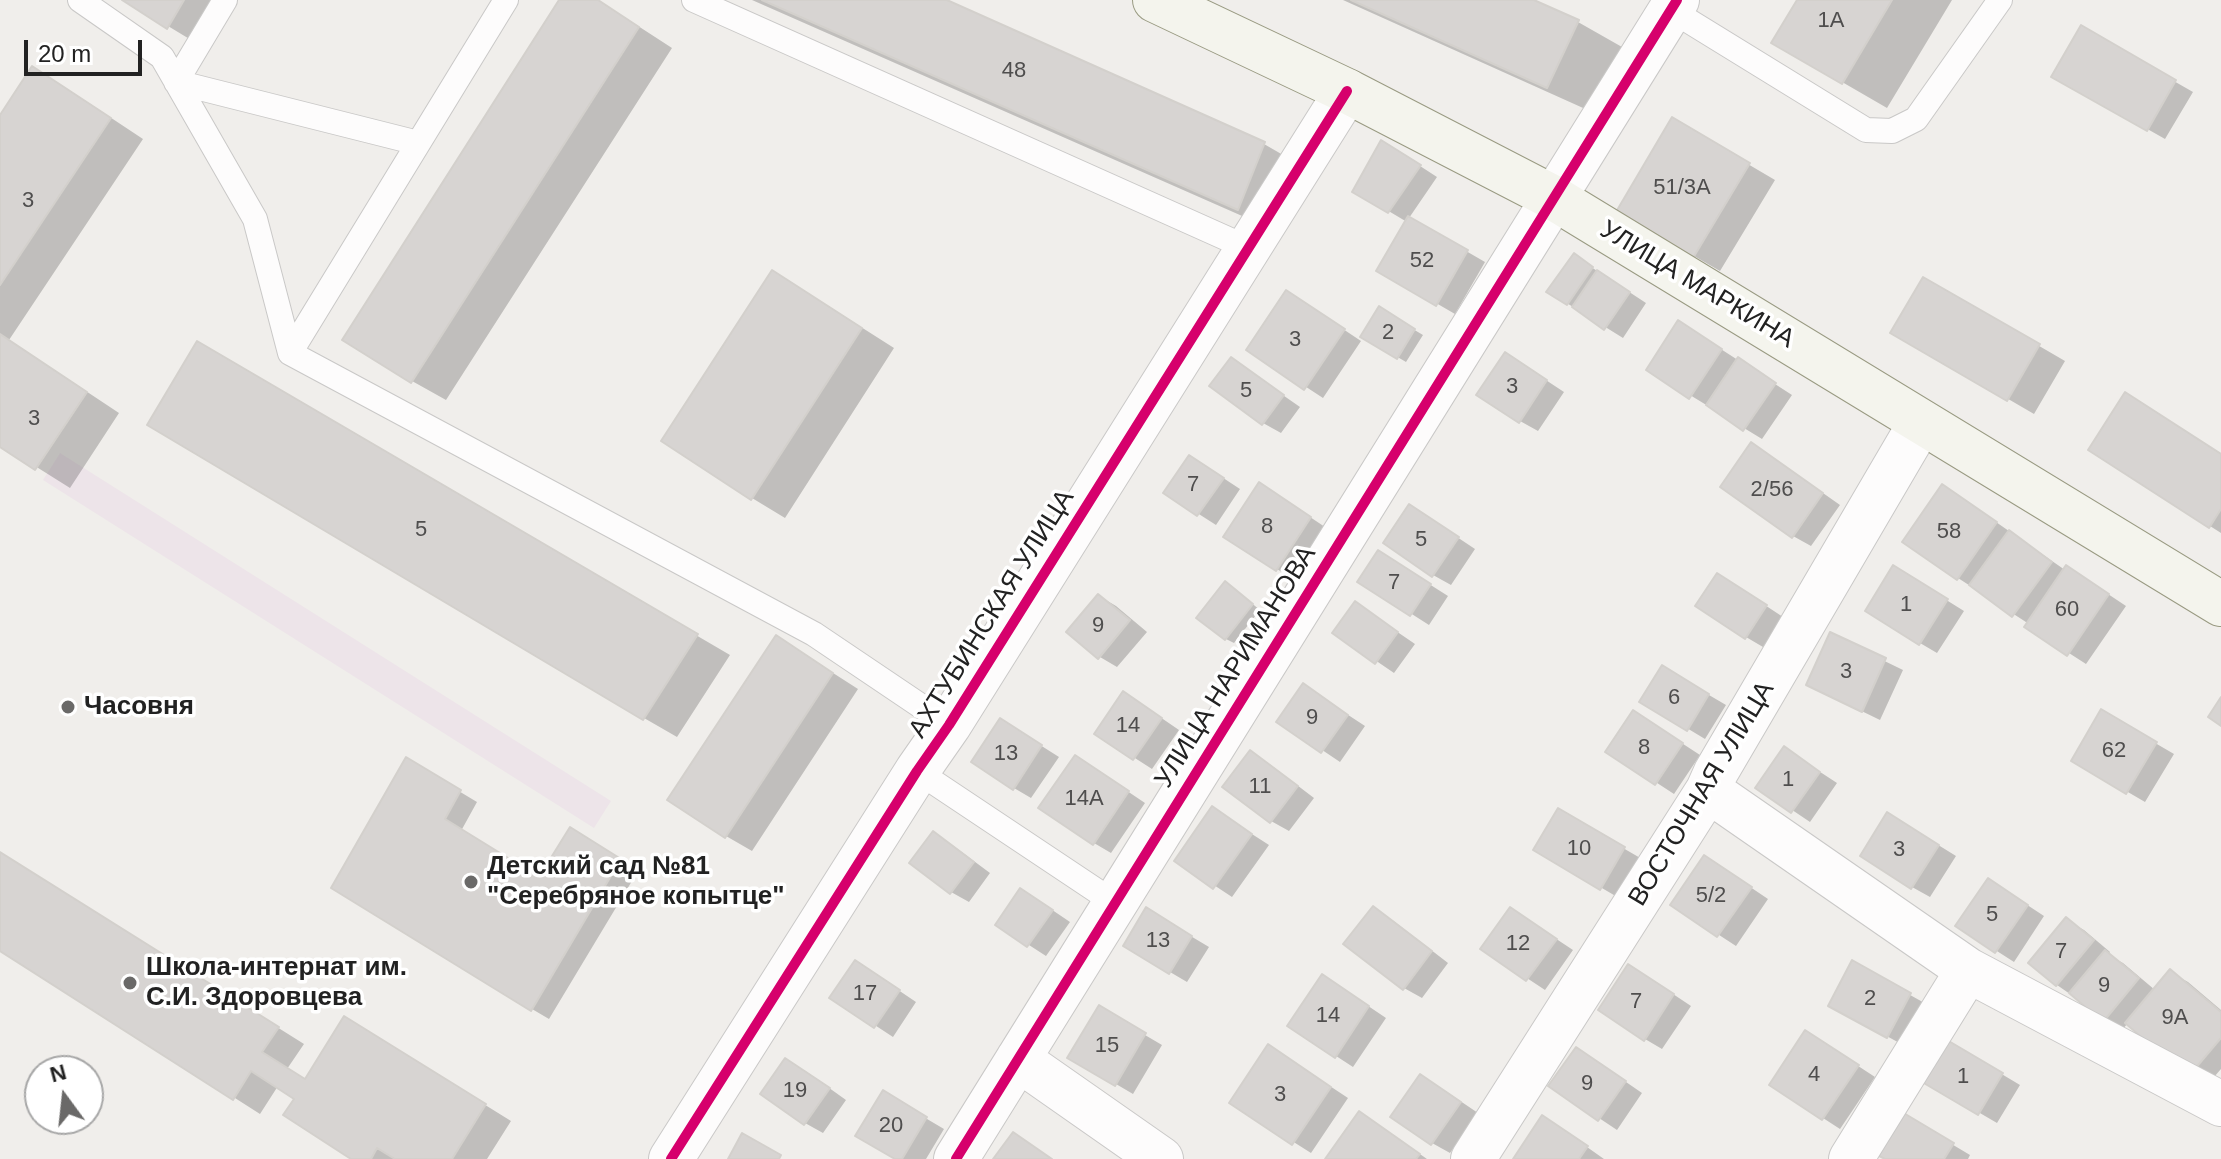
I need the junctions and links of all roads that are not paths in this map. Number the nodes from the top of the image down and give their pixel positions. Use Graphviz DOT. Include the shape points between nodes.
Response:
graph roads {
  1 [pos="80,0"];
  2 [pos="225,0"];
  3 [pos="506,0"];
  4 [pos="694,0"];
  5 [pos="2000,0"];
  6 [pos="1172,4"];
  7 [pos="1674,5"];
  8 [pos="176,82"];
  9 [pos="1347,91"];
  10 [pos="418,143"];
  11 [pos="1554,198"];
  12 [pos="1248,248"];
  13 [pos="290,353"];
  14 [pos="1921,422"];
  15 [pos="2221,604"];
  16 [pos="949,725"];
  17 [pos="917,771"];
  18 [pos="1708,790"];
  19 [pos="1115,903"];
  20 [pos="1968,970"];
  21 [pos="1018,1059"];
  22 [pos="2221,1104"];
  23 [pos="671,1159"];
  24 [pos="956,1159"];
  25 [pos="1161,1159"];
  26 [pos="1473,1159"];
  27 [pos="1851,1159"];
  1 -- 8 [label="lane" via="162,57"];
  2 -- 8 [label="lane"];
  3 -- 10 [label="lane"];
  4 -- 12 [label="lane"];
  5 -- 7 [label="lane" via="1916,119 1892,131 1866,130"];
  6 -- 9 [label="street, УЛИЦА МАРКИНА"];
  7 -- 11 [label="street, УЛИЦА НАРИМАНОВА"];
  8 -- 10 [label="lane"];
  8 -- 13 [label="lane" via="255,219"];
  9 -- 11 [label="street, УЛИЦА МАРКИНА"];
  9 -- 12 [label="street, АХТУБИНСКАЯ УЛИЦА"];
  10 -- 13 [label="lane"];
  11 -- 14 [label="street, УЛИЦА МАРКИНА"];
  11 -- 19 [label="street, УЛИЦА НАРИМАНОВА"];
  12 -- 16 [label="street, АХТУБИНСКАЯ УЛИЦА"];
  13 -- 16 [label="lane" via="814,634"];
  14 -- 15 [label="street, УЛИЦА МАРКИНА"];
  14 -- 18 [label="street, ВОСТОЧНАЯ УЛИЦА"];
  16 -- 17 [label="street, АХТУБИНСКАЯ УЛИЦА"];
  17 -- 19 [label="lane"];
  17 -- 23 [label="street, АХТУБИНСКАЯ УЛИЦА"];
  18 -- 20 [label="street"];
  18 -- 26 [label="street, ВОСТОЧНАЯ УЛИЦА"];
  19 -- 21 [label="street, УЛИЦА НАРИМАНОВА"];
  20 -- 22 [label="street"];
  20 -- 27 [label="street"];
  21 -- 24 [label="street, УЛИЦА НАРИМАНОВА"];
  21 -- 25 [label="street"];
}
